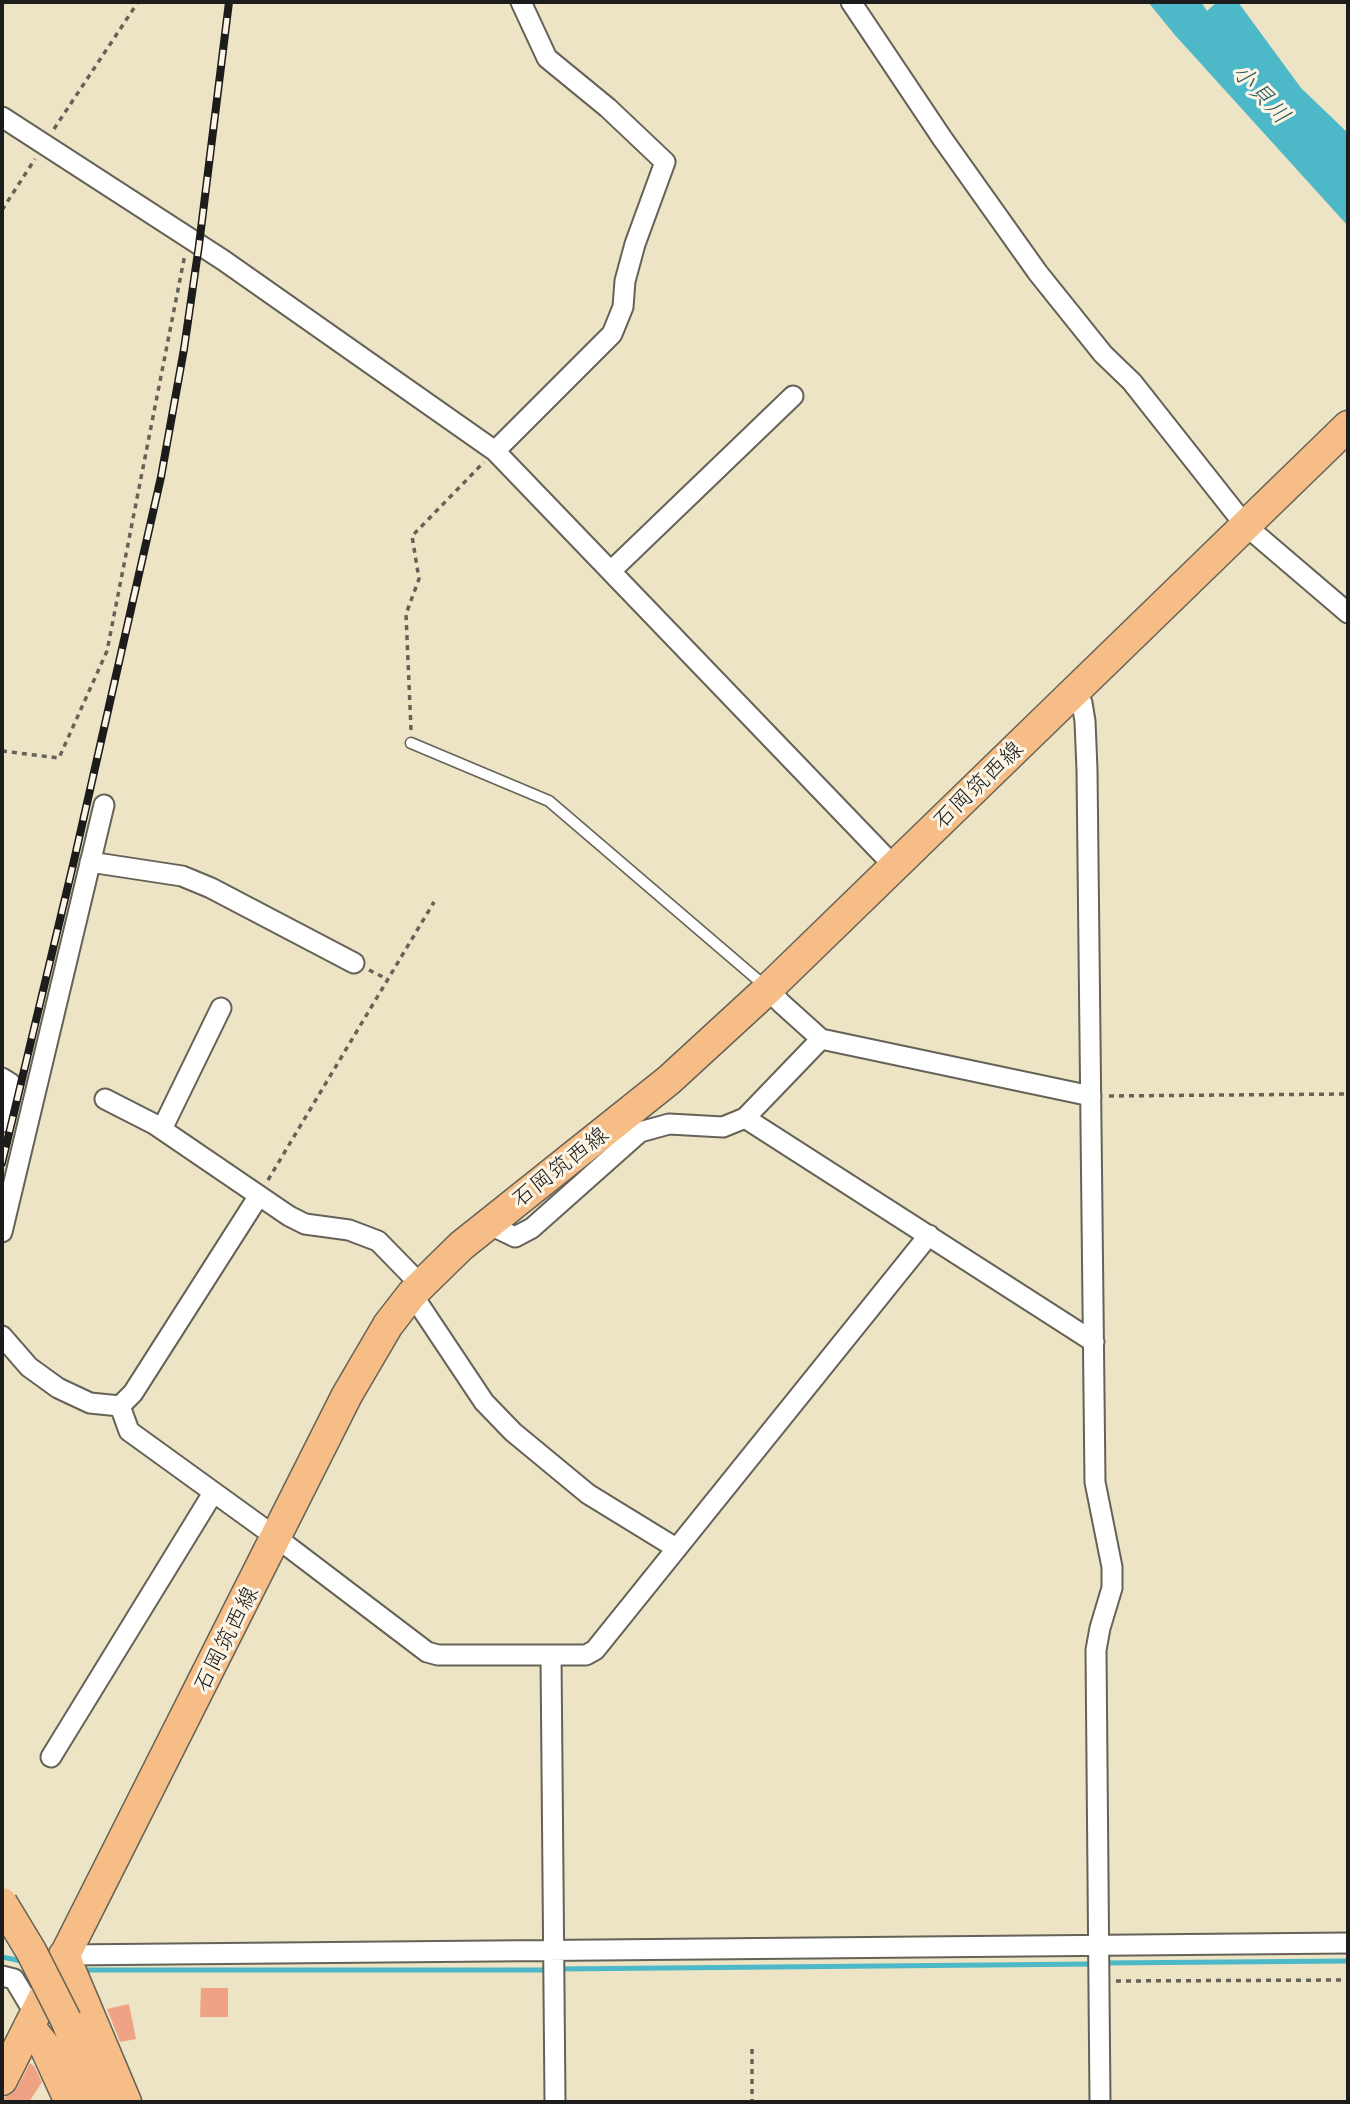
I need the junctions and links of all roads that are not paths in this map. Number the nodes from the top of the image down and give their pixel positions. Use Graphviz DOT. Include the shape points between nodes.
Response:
graph roads {
  1 [pos="521,2"];
  2 [pos="851,2"];
  3 [pos="2,117"];
  4 [pos="793,396"];
  5 [pos="1348,426"];
  6 [pos="495,451"];
  7 [pos="1245,525"];
  8 [pos="611,570"];
  9 [pos="1348,613"];
  10 [pos="1076,689"];
  11 [pos="411,743"];
  12 [pos="104,805"];
  13 [pos="90,862"];
  14 [pos="894,866"];
  15 [pos="354,963"];
  16 [pos="768,989"];
  17 [pos="221,1008"];
  18 [pos="821,1039"];
  19 [pos="2,1078"];
  20 [pos="1091,1096"];
  21 [pos="105,1099"];
  22 [pos="745,1118"];
  23 [pos="2,1122"];
  24 [pos="162,1129"];
  25 [pos="258,1197"];
  26 [pos="488,1224"];
  27 [pos="2,1232"];
  28 [pos="929,1235"];
  29 [pos="416,1289"];
  30 [pos="2,1336"];
  31 [pos="1094,1342"];
  32 [pos="120,1406"];
  33 [pos="213,1493"];
  34 [pos="277,1538"];
  35 [pos="676,1548"];
  36 [pos="551,1655"];
  37 [pos="51,1758"];
  38 [pos="2,1903"];
  39 [pos="1348,1943"];
  40 [pos="64,1955"];
  41 [pos="555,1963"];
  42 [pos="1098,1963"];
  43 [pos="2,1976"];
  44 [pos="32,2020"];
  45 [pos="2,2080"];
  46 [pos="70,2102"];
  47 [pos="99,2102"];
  48 [pos="127,2102"];
  49 [pos="555,2102"];
  50 [pos="1100,2102"];
  1 -- 6 [label="street" via="547,58 665,162 635,244 623,307 612,334"];
  2 -- 7 [label="street" via="1038,273"];
  3 -- 6 [label="street" via="188,237"];
  4 -- 8 [label="street"];
  5 -- 7 [label="main road, 石岡筑西線"];
  6 -- 8 [label="street"];
  7 -- 9 [label="street"];
  7 -- 10 [label="main road, 石岡筑西線"];
  8 -- 14 [label="street"];
  10 -- 14 [label="main road, 石岡筑西線"];
  10 -- 20 [label="street" via="1085,721 1087,770"];
  11 -- 16 [label="lane" via="549,801"];
  12 -- 13 [label="street"];
  13 -- 15 [label="street" via="183,876"];
  13 -- 27 [label="street"];
  14 -- 16 [label="main road, 石岡筑西線"];
  16 -- 18 [label="street"];
  16 -- 26 [label="main road, 石岡筑西線" via="669,1080"];
  17 -- 24 [label="street"];
  18 -- 20 [label="street"];
  18 -- 22 [label="street"];
  19 -- 23 [label="street" via="10,1083"];
  20 -- 31 [label="street"];
  21 -- 24 [label="street"];
  22 -- 26 [label="street" via="723,1127 669,1124 640,1132 533,1228 515,1237"];
  22 -- 28 [label="street"];
  24 -- 25 [label="street"];
  25 -- 29 [label="street" via="305,1224 349,1230 378,1241"];
  25 -- 32 [label="street" via="133,1393"];
  26 -- 29 [label="main road, 石岡筑西線"];
  28 -- 31 [label="street"];
  28 -- 35 [label="street"];
  29 -- 34 [label="main road, 石岡筑西線" via="367,1359"];
  29 -- 35 [label="street" via="484,1402 513,1432 588,1494"];
  30 -- 32 [label="street" via="29,1367 58,1388 90,1403"];
  31 -- 42 [label="street" via="1095,1482 1112,1567 1112,1588 1096,1650"];
  32 -- 33 [label="street" via="129,1431"];
  33 -- 34 [label="street"];
  33 -- 37 [label="street"];
  34 -- 36 [label="street" via="426,1652"];
  34 -- 40 [label="main road, 石岡筑西線"];
  35 -- 36 [label="street" via="595,1650 586,1655"];
  36 -- 41 [label="street"];
  38 -- 47 [label="main road, bridge" via="66,2020"];
  39 -- 42 [label="street"];
  40 -- 41 [label="street"];
  40 -- 44 [label="main road, 石岡筑西線"];
  40 -- 48 [label="main road"];
  41 -- 42 [label="street"];
  41 -- 49 [label="street"];
  42 -- 50 [label="street"];
  43 -- 44 [label="street" via="14,1979"];
  44 -- 45 [label="main road, 石岡筑西線"];
  44 -- 46 [label="main road"];
}
